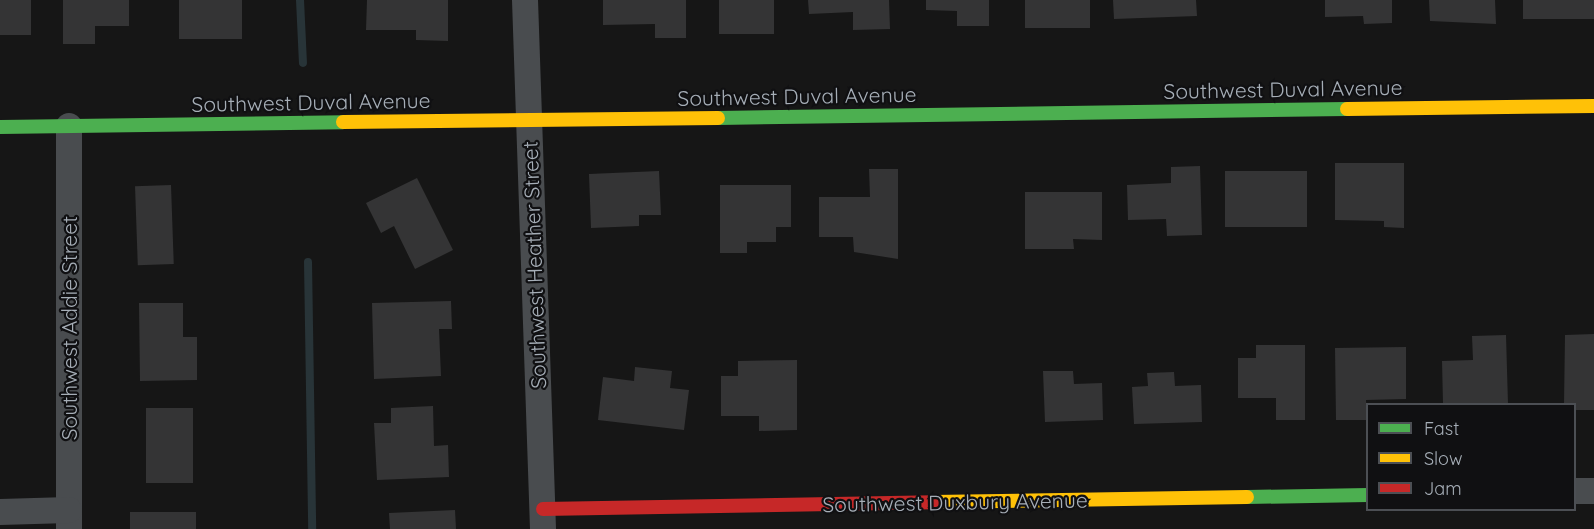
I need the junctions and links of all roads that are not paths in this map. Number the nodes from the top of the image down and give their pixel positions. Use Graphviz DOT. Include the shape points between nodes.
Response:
graph roads {
  1 [pos="525,0"];
  2 [pos="1594,106"];
  3 [pos="528,120"];
  4 [pos="69,126"];
  5 [pos="0,127"];
  6 [pos="1594,490"];
  7 [pos="1576,491"];
  8 [pos="1366,495"];
  9 [pos="0,512"];
  10 [pos="543,519"];
  11 [pos="69,520"];
  1 -- 3 [label="street, Southwest Heather Street"];
  2 -- 3 [label="street, Southwest Duval Avenue"];
  3 -- 4 [label="street, Southwest Duval Avenue"];
  3 -- 10 [label="street, Southwest Heather Street"];
  4 -- 5 [label="street, Southwest Duval Avenue"];
  4 -- 11 [label="street, Southwest Addie Street"];
  6 -- 7 [label="street"];
  8 -- 10 [label="street, Southwest Duxbury Avenue"];
  9 -- 11 [label="street"];
}
